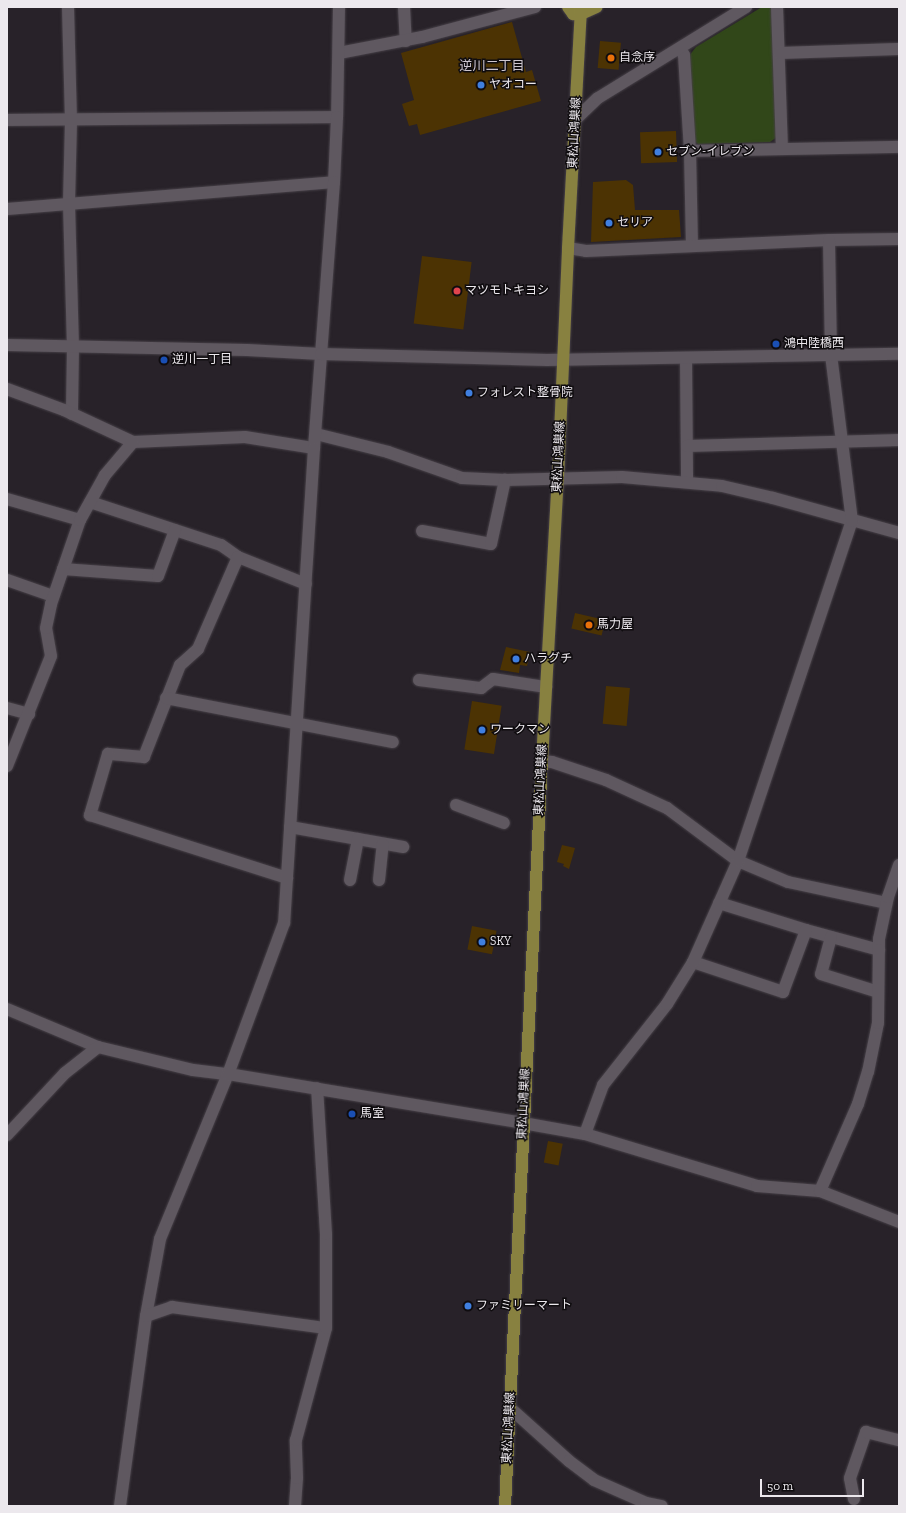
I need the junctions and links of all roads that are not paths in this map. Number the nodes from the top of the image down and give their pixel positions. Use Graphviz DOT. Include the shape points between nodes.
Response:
graph roads {
  1 [pos="68,7"];
  2 [pos="339,7"];
  3 [pos="404,7"];
  4 [pos="535,7"];
  5 [pos="568,7"];
  6 [pos="597,7"];
  7 [pos="746,7"];
  8 [pos="777,7"];
  9 [pos="581,11"];
  10 [pos="406,41"];
  11 [pos="680,49"];
  12 [pos="899,50"];
  13 [pos="339,53"];
  14 [pos="779,53"];
  15 [pos="337,117"];
  16 [pos="576,119"];
  17 [pos="7,120"];
  18 [pos="71,120"];
  19 [pos="899,146"];
  20 [pos="782,149"];
  21 [pos="690,151"];
  22 [pos="334,182"];
  23 [pos="69,204"];
  24 [pos="7,209"];
  25 [pos="899,239"];
  26 [pos="829,240"];
  27 [pos="692,246"];
  28 [pos="568,248"];
  29 [pos="7,345"];
  30 [pos="72,347"];
  31 [pos="321,354"];
  32 [pos="899,354"];
  33 [pos="831,355"];
  34 [pos="686,358"];
  35 [pos="564,359"];
  36 [pos="7,389"];
  37 [pos="72,414"];
  38 [pos="316,434"];
  39 [pos="899,440"];
  40 [pos="843,441"];
  41 [pos="133,442"];
  42 [pos="687,446"];
  43 [pos="314,448"];
  44 [pos="558,479"];
  45 [pos="505,480"];
  46 [pos="687,482"];
  47 [pos="7,499"];
  48 [pos="90,502"];
  49 [pos="80,520"];
  50 [pos="852,521"];
  51 [pos="175,530"];
  52 [pos="422,531"];
  53 [pos="899,533"];
  54 [pos="238,557"];
  55 [pos="63,568"];
  56 [pos="7,580"];
  57 [pos="306,584"];
  58 [pos="53,596"];
  59 [pos="419,680"];
  60 [pos="546,687"];
  61 [pos="166,698"];
  62 [pos="7,708"];
  63 [pos="29,714"];
  64 [pos="297,722"];
  65 [pos="393,742"];
  66 [pos="542,761"];
  67 [pos="7,766"];
  68 [pos="456,805"];
  69 [pos="504,823"];
  70 [pos="290,827"];
  71 [pos="358,839"];
  72 [pos="383,844"];
  73 [pos="403,847"];
  74 [pos="738,861"];
  75 [pos="899,864"];
  76 [pos="287,878"];
  77 [pos="350,880"];
  78 [pos="379,880"];
  79 [pos="719,903"];
  80 [pos="886,903"];
  81 [pos="806,930"];
  82 [pos="831,937"];
  83 [pos="879,950"];
  84 [pos="693,962"];
  85 [pos="878,992"];
  86 [pos="7,1009"];
  87 [pos="98,1047"];
  88 [pos="228,1074"];
  89 [pos="317,1088"];
  90 [pos="523,1123"];
  91 [pos="585,1134"];
  92 [pos="7,1135"];
  93 [pos="820,1191"];
  94 [pos="899,1222"];
  95 [pos="146,1316"];
  96 [pos="326,1328"];
  97 [pos="510,1408"];
  98 [pos="899,1440"];
  99 [pos="854,1499"];
  100 [pos="120,1506"];
  101 [pos="295,1506"];
  102 [pos="505,1506"];
  103 [pos="662,1506"];
  1 -- 18 [label="street"];
  2 -- 13 [label="street"];
  3 -- 10 [label="street"];
  4 -- 10 [label="street"];
  5 -- 9 [label="main road" via="573,14"];
  6 -- 9 [label="main road"];
  7 -- 11 [label="street"];
  8 -- 14 [label="street"];
  9 -- 16 [label="main road, 東松山鴻巣線"];
  10 -- 13 [label="street"];
  11 -- 16 [label="street" via="598,98"];
  11 -- 21 [label="street" via="684,55"];
  12 -- 14 [label="street"];
  13 -- 15 [label="street"];
  14 -- 20 [label="street"];
  15 -- 18 [label="street"];
  15 -- 22 [label="street"];
  16 -- 28 [label="main road, 東松山鴻巣線"];
  17 -- 18 [label="street"];
  18 -- 23 [label="street"];
  19 -- 20 [label="street"];
  20 -- 21 [label="street"];
  21 -- 27 [label="street"];
  22 -- 23 [label="street"];
  22 -- 31 [label="street"];
  23 -- 24 [label="street"];
  23 -- 30 [label="street"];
  25 -- 26 [label="street"];
  26 -- 27 [label="street"];
  26 -- 33 [label="street"];
  27 -- 28 [label="street" via="586,250"];
  28 -- 35 [label="main road, 東松山鴻巣線"];
  29 -- 30 [label="street"];
  30 -- 31 [label="street"];
  30 -- 37 [label="street"];
  31 -- 35 [label="street"];
  31 -- 38 [label="street"];
  32 -- 33 [label="street"];
  33 -- 34 [label="street"];
  33 -- 40 [label="street"];
  34 -- 35 [label="street"];
  34 -- 42 [label="street"];
  35 -- 44 [label="main road, 東松山鴻巣線"];
  36 -- 37 [label="street"];
  37 -- 41 [label="street"];
  38 -- 43 [label="street"];
  38 -- 45 [label="street" via="388,452 462,478"];
  39 -- 40 [label="street"];
  40 -- 42 [label="street"];
  40 -- 50 [label="street"];
  41 -- 43 [label="street" via="246,437"];
  41 -- 48 [label="street" via="105,475"];
  42 -- 46 [label="street"];
  43 -- 57 [label="street"];
  44 -- 45 [label="street"];
  44 -- 46 [label="street" via="622,477"];
  44 -- 60 [label="main road, 東松山鴻巣線"];
  45 -- 52 [label="street" via="491,544"];
  46 -- 50 [label="street" via="722,486 773,498"];
  47 -- 49 [label="street"];
  48 -- 49 [label="street"];
  48 -- 51 [label="street"];
  49 -- 55 [label="street"];
  50 -- 53 [label="street"];
  50 -- 74 [label="street"];
  51 -- 54 [label="street" via="221,545"];
  51 -- 55 [label="street" via="158,576"];
  54 -- 57 [label="street"];
  54 -- 61 [label="street" via="198,649 180,665"];
  55 -- 58 [label="street"];
  56 -- 58 [label="street"];
  57 -- 64 [label="street"];
  58 -- 63 [label="street" via="46,628 51,656"];
  59 -- 60 [label="street" via="481,688 493,679"];
  60 -- 66 [label="main road, 東松山鴻巣線"];
  61 -- 64 [label="street"];
  61 -- 76 [label="street" via="144,757 108,754 90,816"];
  62 -- 63 [label="street"];
  63 -- 67 [label="street"];
  64 -- 65 [label="street"];
  64 -- 70 [label="street"];
  66 -- 74 [label="street" via="606,780 668,808"];
  66 -- 90 [label="main road, 東松山鴻巣線"];
  68 -- 69 [label="street"];
  70 -- 71 [label="street"];
  70 -- 76 [label="street"];
  71 -- 72 [label="street"];
  71 -- 77 [label="street"];
  72 -- 73 [label="street"];
  72 -- 78 [label="street"];
  74 -- 79 [label="street"];
  74 -- 80 [label="street" via="788,882"];
  75 -- 80 [label="street"];
  76 -- 88 [label="street" via="284,923"];
  79 -- 81 [label="street"];
  79 -- 84 [label="street"];
  80 -- 83 [label="street"];
  81 -- 82 [label="street"];
  81 -- 84 [label="street" via="784,992"];
  82 -- 83 [label="street"];
  82 -- 85 [label="street" via="821,974"];
  83 -- 85 [label="street"];
  84 -- 91 [label="street" via="667,1004 603,1086"];
  85 -- 93 [label="street" via="878,1023 868,1072 858,1104"];
  86 -- 87 [label="street"];
  87 -- 88 [label="street" via="193,1070"];
  87 -- 92 [label="street" via="65,1073"];
  88 -- 89 [label="street"];
  88 -- 95 [label="street" via="160,1239"];
  89 -- 90 [label="street"];
  89 -- 96 [label="street" via="326,1234"];
  90 -- 91 [label="street"];
  90 -- 97 [label="main road, 東松山鴻巣線"];
  91 -- 93 [label="street" via="757,1186"];
  93 -- 94 [label="street"];
  95 -- 96 [label="street" via="172,1307"];
  95 -- 100 [label="street"];
  96 -- 101 [label="street" via="296,1440"];
  97 -- 102 [label="main road, 東松山鴻巣線"];
  97 -- 103 [label="street" via="594,1480 646,1503"];
  98 -- 99 [label="street" via="866,1432 850,1478"];
}
